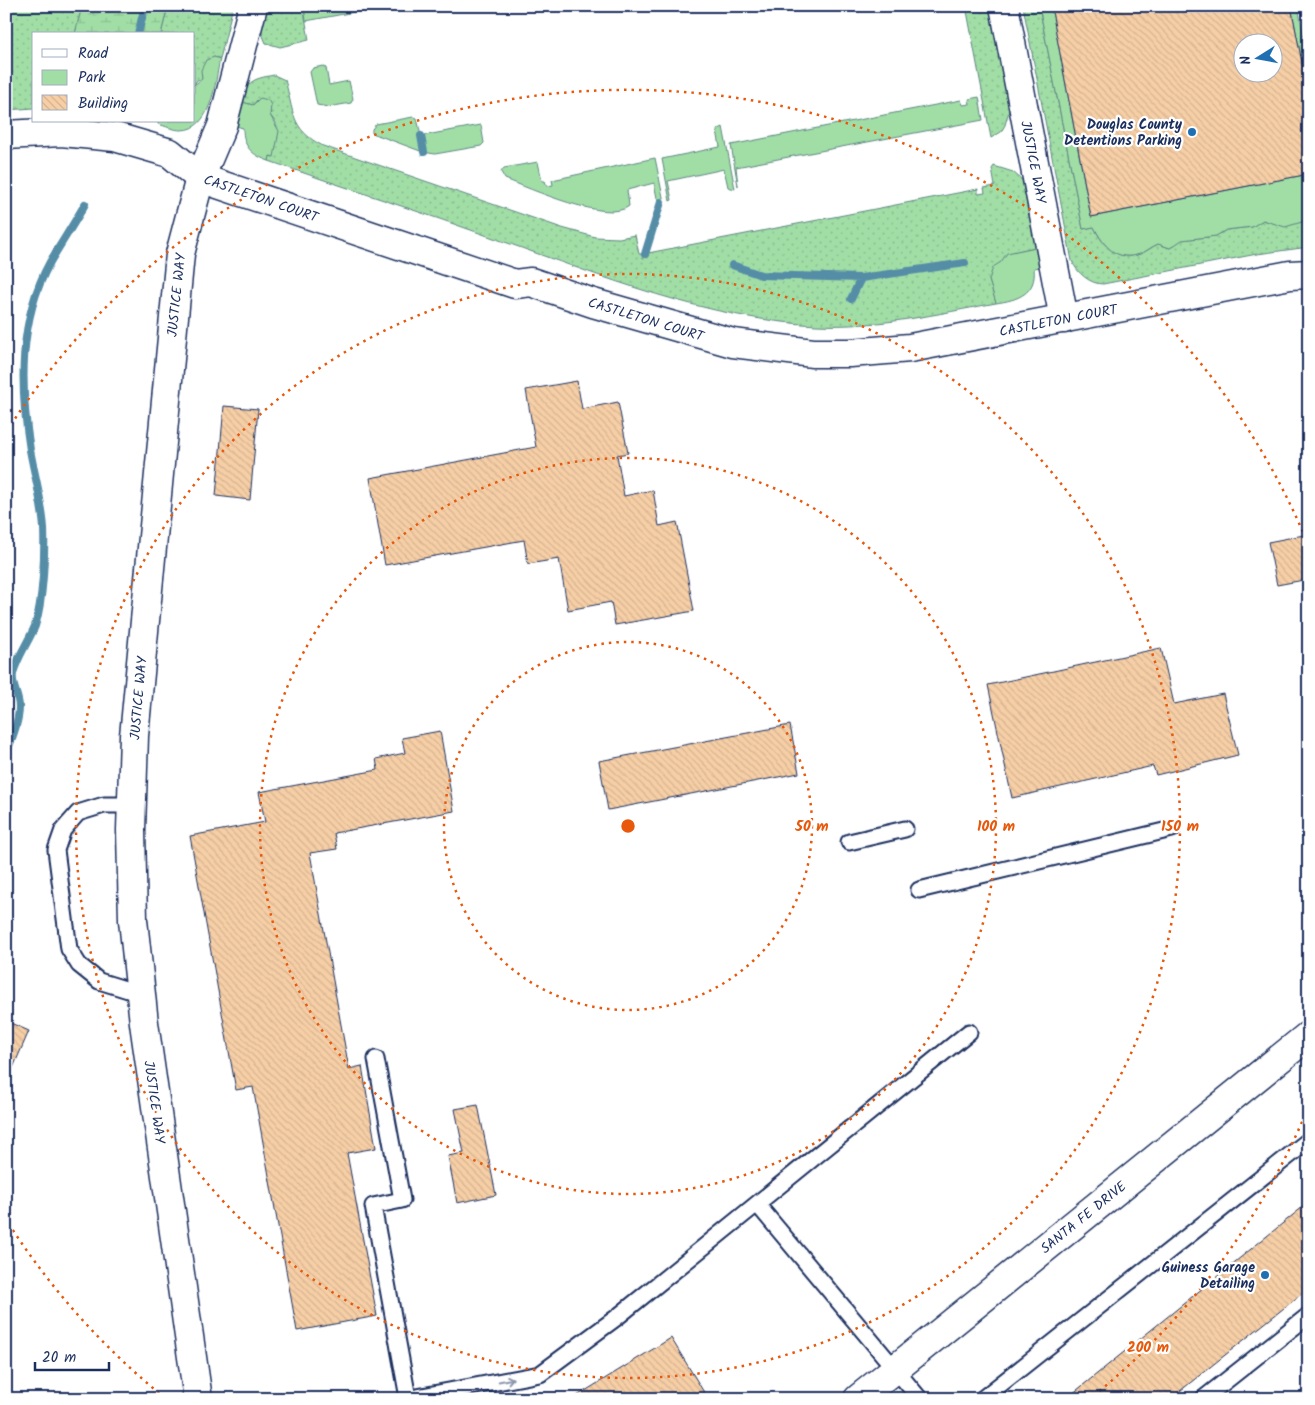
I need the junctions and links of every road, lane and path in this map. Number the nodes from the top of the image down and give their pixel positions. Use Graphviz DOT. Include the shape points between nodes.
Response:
graph roads {
  1 [pos="253,6"];
  2 [pos="1004,6"];
  3 [pos="6,135"];
  4 [pos="200,178"];
  5 [pos="1309,274"];
  6 [pos="1064,319"];
  7 [pos="131,805"];
  8 [pos="905,829"];
  9 [pos="1172,829"];
  10 [pos="849,842"];
  11 [pos="919,890"];
  12 [pos="141,994"];
  13 [pos="969,1032"];
  14 [pos="1309,1035"];
  15 [pos="376,1059"];
  16 [pos="1309,1140"];
  17 [pos="757,1204"];
  18 [pos="1309,1315"];
  19 [pos="896,1368"];
  20 [pos="198,1399"];
  21 [pos="407,1399"];
  22 [pos="858,1399"];
  23 [pos="920,1399"];
  24 [pos="982,1399"];
  25 [pos="1203,1399"];
  1 -- 4 [label="street, JUSTICE WAY" via="222,126"];
  2 -- 6 [label="street, JUSTICE WAY"];
  3 -- 4 [label="street, CASTLETON COURT" via="61,132 115,137 170,153"];
  4 -- 6 [label="street, CASTLETON COURT" via="515,284 531,282 732,343 813,353 878,352"];
  4 -- 7 [label="street, JUSTICE WAY" via="184,234 174,302 134,736"];
  5 -- 6 [label="street, CASTLETON COURT"];
  7 -- 12 [label="street, JUSTICE WAY" via="133,920"];
  7 -- 12 [label="lane" via="104,805 78,813 63,830 56,850 69,949 79,965 98,981"];
  8 -- 10 [label="lane"];
  9 -- 11 [label="lane"];
  12 -- 20 [label="street, JUSTICE WAY"];
  13 -- 17 [label="lane"];
  14 -- 19 [label="street, SANTA FE DRIVE"];
  15 -- 21 [label="lane" via="402,1200 373,1206"];
  16 -- 24 [label="lane"];
  17 -- 19 [label="lane"];
  21 -- 17 [label="lane, one-way" via="540,1374 616,1318"];
  18 -- 25 [label="lane"];
  19 -- 22 [label="street, SANTA FE DRIVE"];
  19 -- 23 [label="lane"];
}
